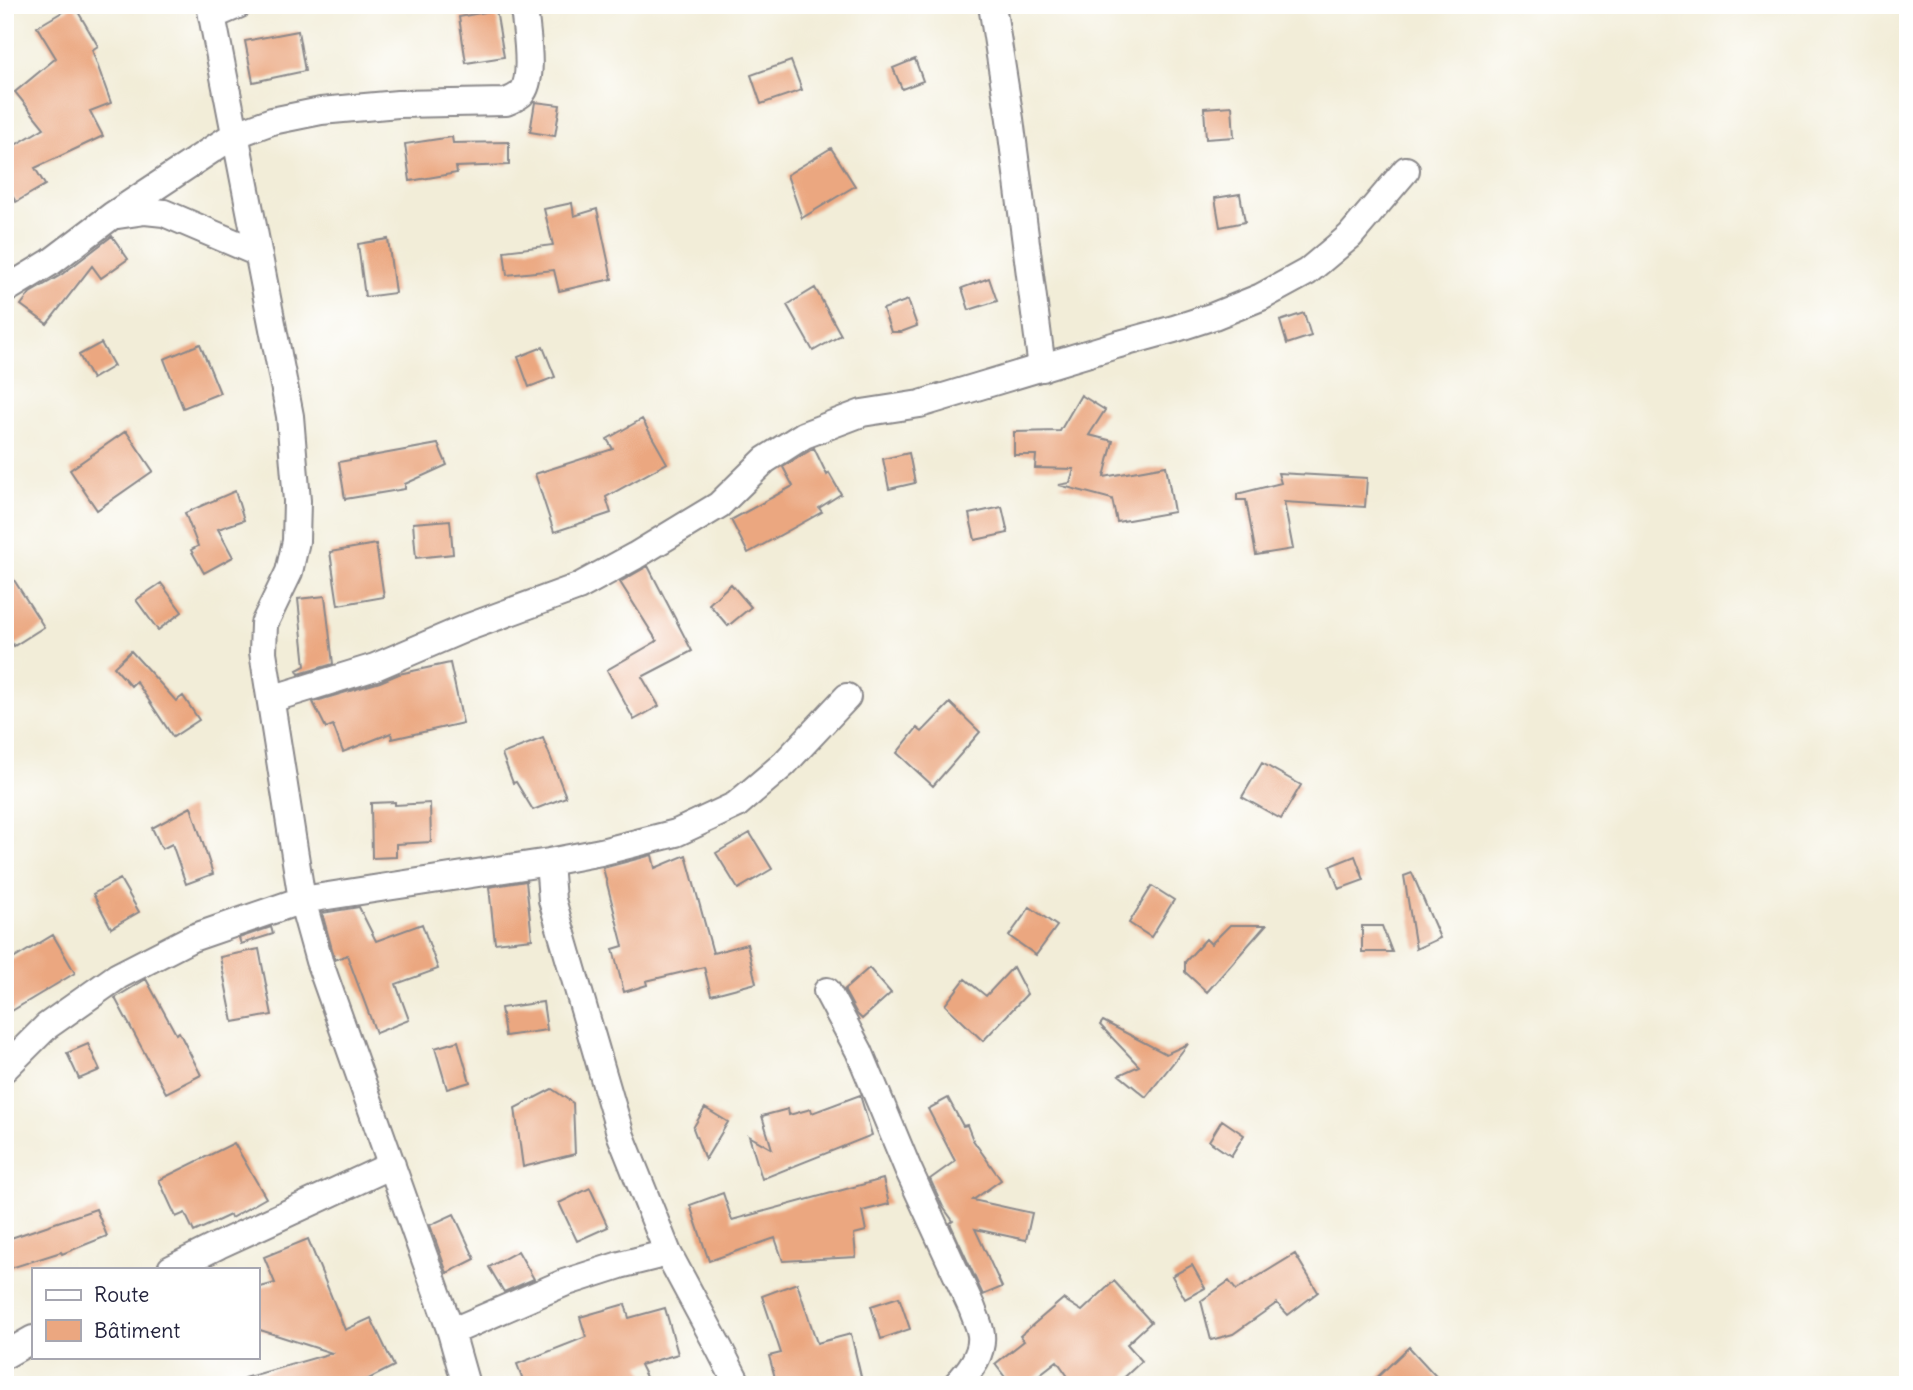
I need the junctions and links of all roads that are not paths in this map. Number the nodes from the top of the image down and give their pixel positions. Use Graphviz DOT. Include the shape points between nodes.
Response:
graph roads {
  1 [pos="238,5"];
  2 [pos="524,5"];
  3 [pos="992,5"];
  4 [pos="211,11"];
  5 [pos="234,135"];
  6 [pos="1406,170"];
  7 [pos="113,215"];
  8 [pos="258,253"];
  9 [pos="5,290"];
  10 [pos="1042,368"];
  11 [pos="847,696"];
  12 [pos="271,699"];
  13 [pos="549,862"];
  14 [pos="302,900"];
  15 [pos="827,991"];
  16 [pos="5,1068"];
  17 [pos="392,1165"];
  18 [pos="668,1254"];
  19 [pos="173,1268"];
  20 [pos="451,1332"];
  21 [pos="32,1340"];
  22 [pos="5,1354"];
  23 [pos="466,1385"];
  24 [pos="738,1385"];
  25 [pos="956,1385"];
  1 -- 4 [label="street"];
  2 -- 5 [label="street" via="529,73 520,95 506,103 398,104 321,111"];
  3 -- 10 [label="street"];
  4 -- 5 [label="street"];
  5 -- 7 [label="street"];
  5 -- 8 [label="street"];
  6 -- 10 [label="street" via="1350,236 1307,272 1214,317"];
  7 -- 8 [label="street" via="164,213"];
  7 -- 9 [label="street"];
  8 -- 12 [label="street" via="290,416 297,501 289,572 264,624 262,652"];
  10 -- 12 [label="street" via="920,404 862,413 804,435 765,460 719,505 578,587 375,667"];
  11 -- 13 [label="street" via="784,764 736,804 676,833"];
  12 -- 14 [label="street"];
  13 -- 14 [label="street"];
  13 -- 18 [label="street" via="552,900 621,1136"];
  14 -- 16 [label="street" via="192,938 118,976 47,1026"];
  14 -- 17 [label="street"];
  15 -- 25 [label="street" via="859,1051 979,1329 982,1339 975,1360"];
  17 -- 19 [label="street"];
  17 -- 20 [label="street"];
  18 -- 20 [label="street" via="564,1283"];
  18 -- 24 [label="street"];
  20 -- 23 [label="street"];
  21 -- 22 [label="street"];
}
